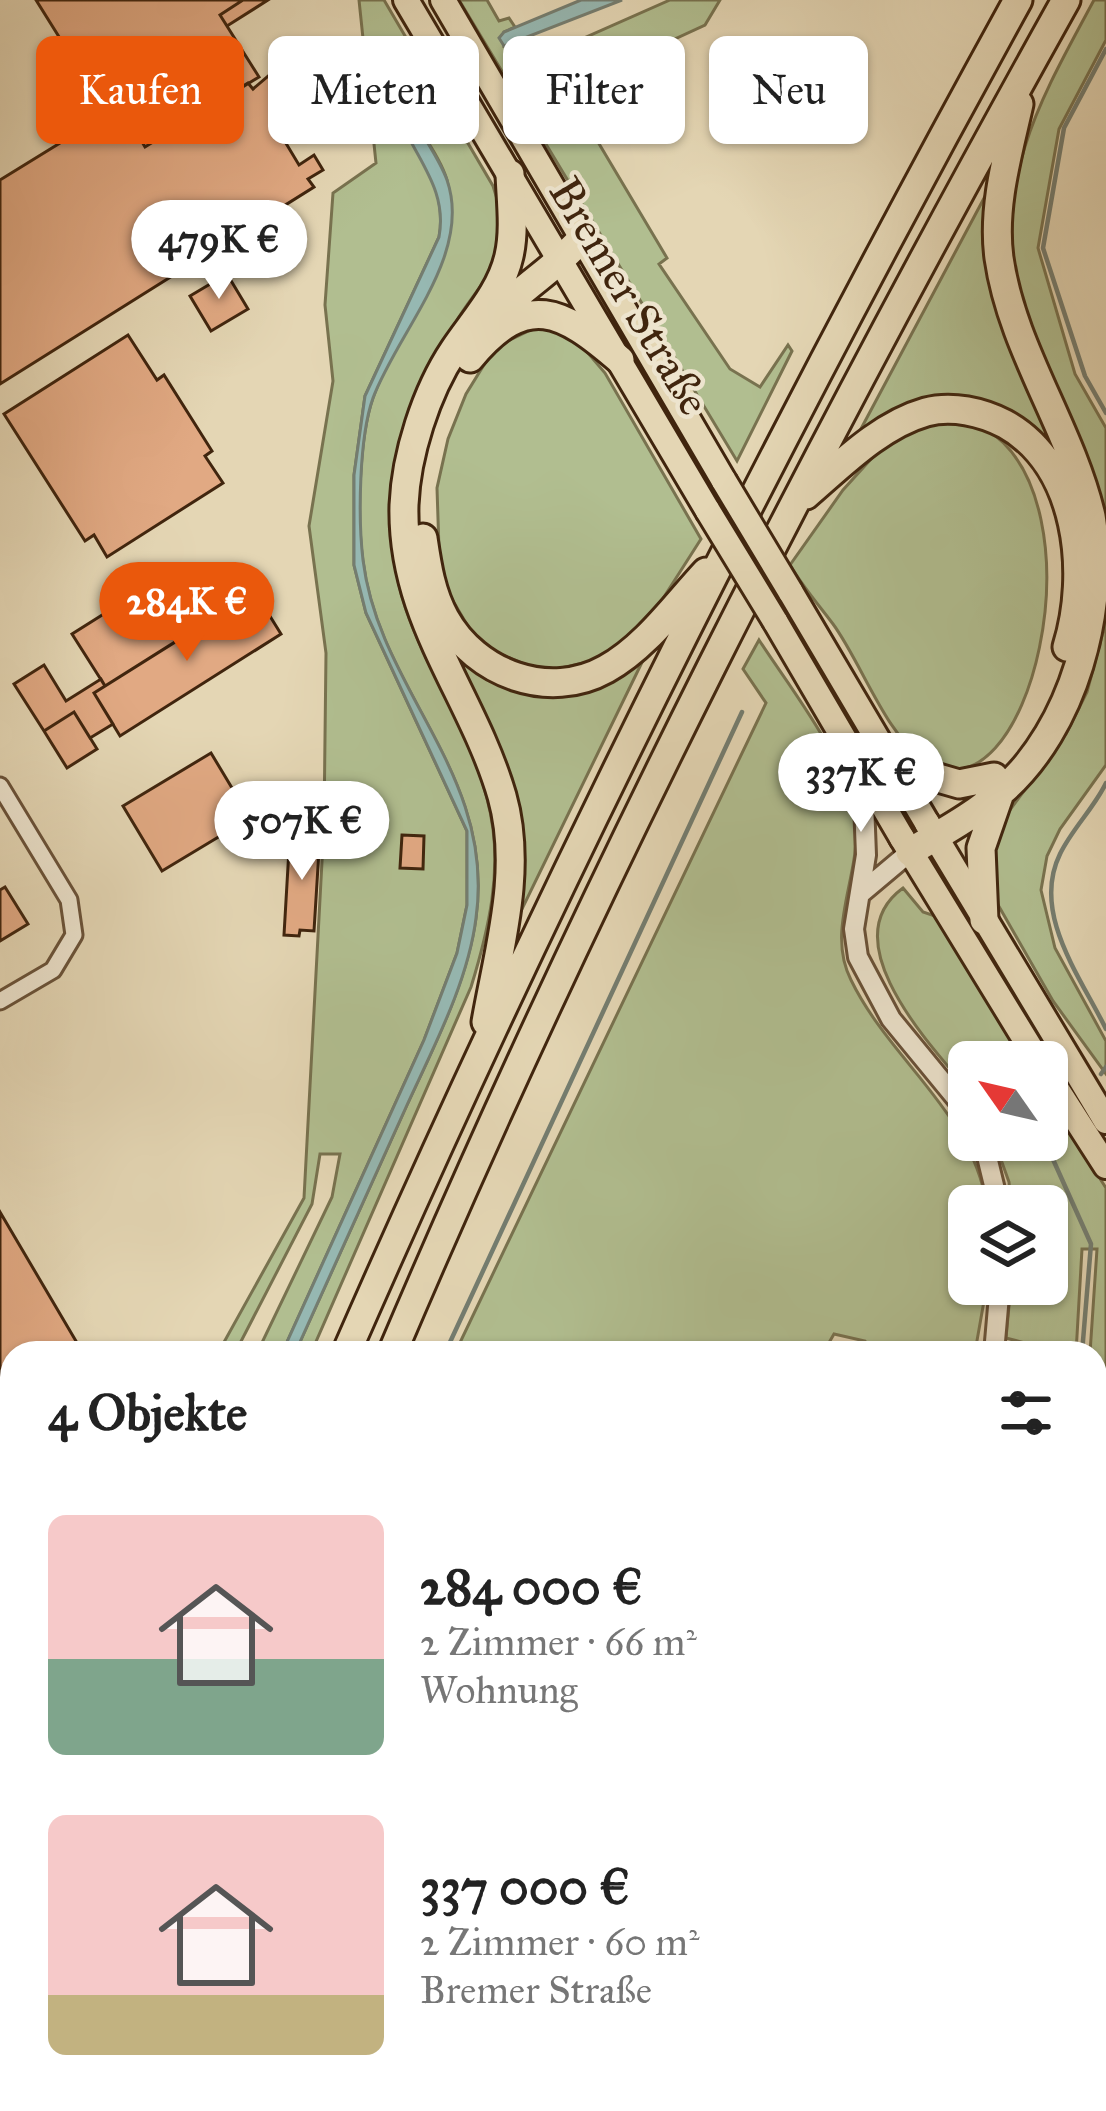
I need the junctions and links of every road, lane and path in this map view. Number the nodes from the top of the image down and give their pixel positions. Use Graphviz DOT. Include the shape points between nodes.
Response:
graph roads {
  1 [pos="406,0"];
  2 [pos="443,0"];
  3 [pos="1018,0"];
  4 [pos="1066,0"];
  5 [pos="1026,71"];
  6 [pos="510,174"];
  7 [pos="582,238"];
  8 [pos="558,255"];
  9 [pos="497,288"];
  10 [pos="470,358"];
  11 [pos="620,360"];
  12 [pos="795,505"];
  13 [pos="725,551"];
  14 [pos="893,765"];
  15 [pos="862,771"];
  16 [pos="997,785"];
  17 [pos="0,786"];
  18 [pos="931,830"];
  19 [pos="906,845"];
  20 [pos="861,884"];
  21 [pos="984,920"];
  22 [pos="0,1001"];
  23 [pos="1026,1041"];
  24 [pos="478,1064"];
  25 [pos="948,1087"];
  26 [pos="1068,1107"];
  27 [pos="1106,1120"];
  28 [pos="1106,1166"];
  29 [pos="998,1305"];
  30 [pos="351,1341"];
  31 [pos="397,1341"];
  32 [pos="995,1341"];
  1 -- 6 [label="main road, Bremer Straße"];
  2 -- 7 [label="main road, Bremer Straße"];
  3 -- 13 [label="highway"];
  4 -- 5 [label="highway"];
  5 -- 12 [label="highway"];
  5 -- 16 [label="highway" via="999,206 998,253 1007,299 1090,514 1097,557 1086,647 1069,694 1038,750"];
  6 -- 8 [label="main road, Bremer Straße"];
  6 -- 9 [label="highway" via="512,236"];
  7 -- 8 [label="highway"];
  7 -- 14 [label="main road, Bremer Straße, bridge"];
  8 -- 9 [label="highway"];
  8 -- 10 [label="highway" via="501,310"];
  8 -- 11 [label="main road, Bremer Straße"];
  9 -- 24 [label="highway" via="450,356 426,410 404,505 419,611 474,721 511,847"];
  10 -- 11 [label="highway" via="504,325 535,313 572,321"];
  10 -- 13 [label="highway" via="434,440 423,538 440,609 483,660 543,682 603,671 636,648"];
  11 -- 15 [label="main road, Bremer Straße, bridge"];
  12 -- 16 [label="highway" via="878,437 923,413 988,415 1039,451 1071,513 1073,614 1056,683"];
  12 -- 31 [label="highway" via="589,921"];
  13 -- 24 [label="highway"];
  14 -- 16 [label="highway" via="959,784"];
  14 -- 18 [label="main road, Bremer Straße"];
  15 -- 19 [label="main road, Bremer Straße"];
  15 -- 20 [label="street"];
  16 -- 18 [label="highway"];
  16 -- 21 [label="highway" via="981,848"];
  17 -- 22 [label="street" via="69,900 74,935 53,970"];
  18 -- 19 [label="highway"];
  18 -- 21 [label="main road, Bremer Straße"];
  19 -- 20 [label="street" via="878,856"];
  19 -- 23 [label="main road, Bremer Straße"];
  20 -- 25 [label="street" via="854,937 870,986"];
  21 -- 27 [label="main road, Bremer Straße"];
  24 -- 30 [label="highway"];
  26 -- 28 [label="main road"];
  29 -- 32 [label="street"];
}
